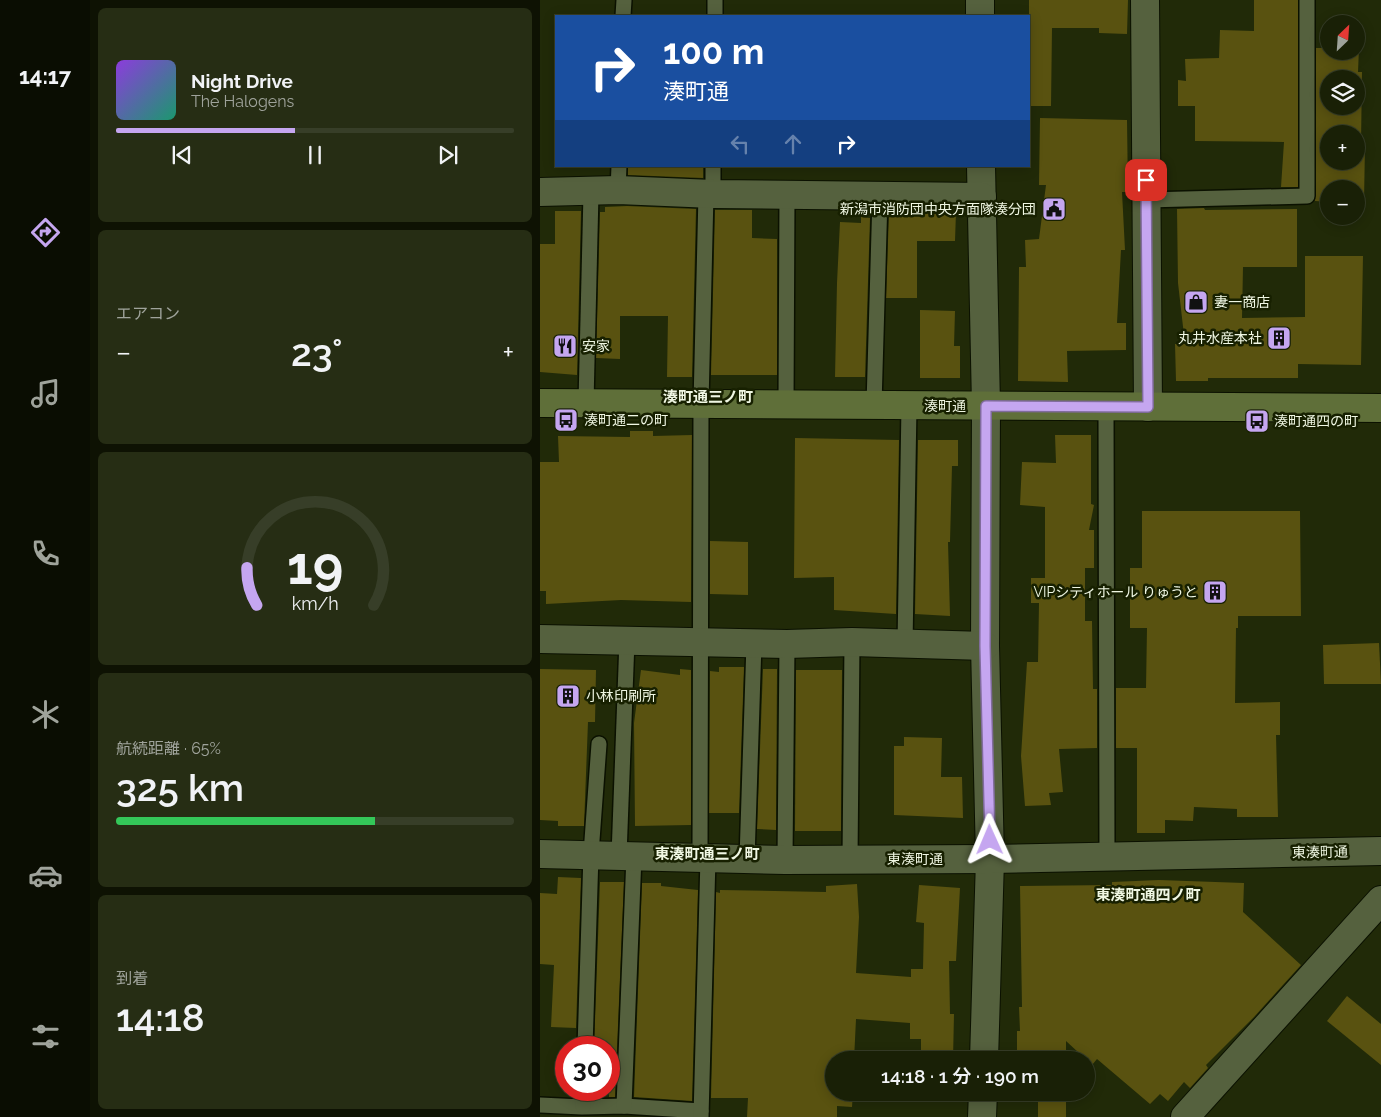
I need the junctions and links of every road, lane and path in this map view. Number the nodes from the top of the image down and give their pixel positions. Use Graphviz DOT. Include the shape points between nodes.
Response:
graph roads {
  1 [pos="624,0"];
  2 [pos="715,0"];
  3 [pos="980,0"];
  4 [pos="1145,0"];
  5 [pos="1307,0"];
  6 [pos="623,15"];
  7 [pos="715,15"];
  8 [pos="980,15"];
  9 [pos="713,167"];
  10 [pos="981,167"];
  11 [pos="618,178"];
  12 [pos="540,192"];
  13 [pos="591,193"];
  14 [pos="710,194"];
  15 [pos="787,195"];
  16 [pos="880,197"];
  17 [pos="982,197"];
  18 [pos="1146,200"];
  19 [pos="540,403"];
  20 [pos="586,403"];
  21 [pos="701,404"];
  22 [pos="786,404"];
  23 [pos="874,404"];
  24 [pos="909,406"];
  25 [pos="986,406"];
  26 [pos="1106,407"];
  27 [pos="1148,407"];
  28 [pos="1381,408"];
  29 [pos="540,639"];
  30 [pos="627,640"];
  31 [pos="700,642"];
  32 [pos="852,642"];
  33 [pos="754,643"];
  34 [pos="786,644"];
  35 [pos="906,645"];
  36 [pos="985,646"];
  37 [pos="600,744"];
  38 [pos="1381,851"];
  39 [pos="540,854"];
  40 [pos="591,854"];
  41 [pos="627,856"];
  42 [pos="1106,857"];
  43 [pos="704,858"];
  44 [pos="747,859"];
  45 [pos="990,859"];
  46 [pos="784,860"];
  47 [pos="850,860"];
  48 [pos="1381,900"];
  49 [pos="585,1036"];
  50 [pos="984,1051"];
  51 [pos="983,1101"];
  52 [pos="624,1106"];
  53 [pos="546,1109"];
  54 [pos="582,1110"];
  55 [pos="658,1112"];
  56 [pos="701,1114"];
  57 [pos="982,1117"];
  58 [pos="1185,1117"];
  1 -- 6 [label="lane"];
  2 -- 7 [label="lane"];
  3 -- 8 [label="street"];
  4 -- 18 [label="street"];
  5 -- 18 [label="lane" via="1308,196"];
  9 -- 14 [label="lane"];
  10 -- 17 [label="street"];
  11 -- 13 [label="street"];
  11 -- 14 [label="street"];
  12 -- 13 [label="street"];
  13 -- 20 [label="lane"];
  14 -- 15 [label="street"];
  14 -- 21 [label="lane"];
  15 -- 16 [label="street"];
  15 -- 22 [label="lane"];
  16 -- 17 [label="street"];
  16 -- 23 [label="lane"];
  17 -- 25 [label="street"];
  18 -- 27 [label="street"];
  19 -- 20 [label="main road, 湊町通"];
  20 -- 21 [label="main road, 湊町通"];
  21 -- 22 [label="main road, 湊町通"];
  21 -- 31 [label="lane"];
  22 -- 23 [label="main road, 湊町通"];
  23 -- 24 [label="main road, 湊町通"];
  24 -- 25 [label="main road, 湊町通"];
  24 -- 35 [label="lane"];
  25 -- 26 [label="main road, 湊町通"];
  25 -- 36 [label="street"];
  26 -- 27 [label="main road, 湊町通"];
  26 -- 42 [label="lane"];
  27 -- 28 [label="main road, 湊町通"];
  29 -- 30 [label="street"];
  30 -- 31 [label="street"];
  30 -- 41 [label="lane"];
  31 -- 33 [label="street"];
  31 -- 43 [label="lane"];
  32 -- 34 [label="street"];
  32 -- 35 [label="street"];
  32 -- 47 [label="lane"];
  33 -- 34 [label="street"];
  33 -- 44 [label="lane"];
  34 -- 46 [label="lane"];
  35 -- 36 [label="street"];
  36 -- 45 [label="street"];
  37 -- 40 [label="lane"];
  38 -- 42 [label="street, 東湊町通"];
  39 -- 40 [label="street, 東湊町通"];
  40 -- 41 [label="street, 東湊町通"];
  40 -- 49 [label="lane"];
  41 -- 43 [label="street, 東湊町通"];
  41 -- 52 [label="lane"];
  42 -- 45 [label="street, 東湊町通"];
  43 -- 44 [label="street, 東湊町通"];
  43 -- 56 [label="lane"];
  44 -- 46 [label="street, 東湊町通"];
  45 -- 47 [label="street, 東湊町通"];
  45 -- 50 [label="street"];
  46 -- 47 [label="street, 東湊町通"];
  48 -- 58 [label="street"];
  51 -- 57 [label="street"];
  52 -- 54 [label="lane"];
  52 -- 55 [label="lane"];
  53 -- 54 [label="lane"];
  55 -- 56 [label="lane"];
}
